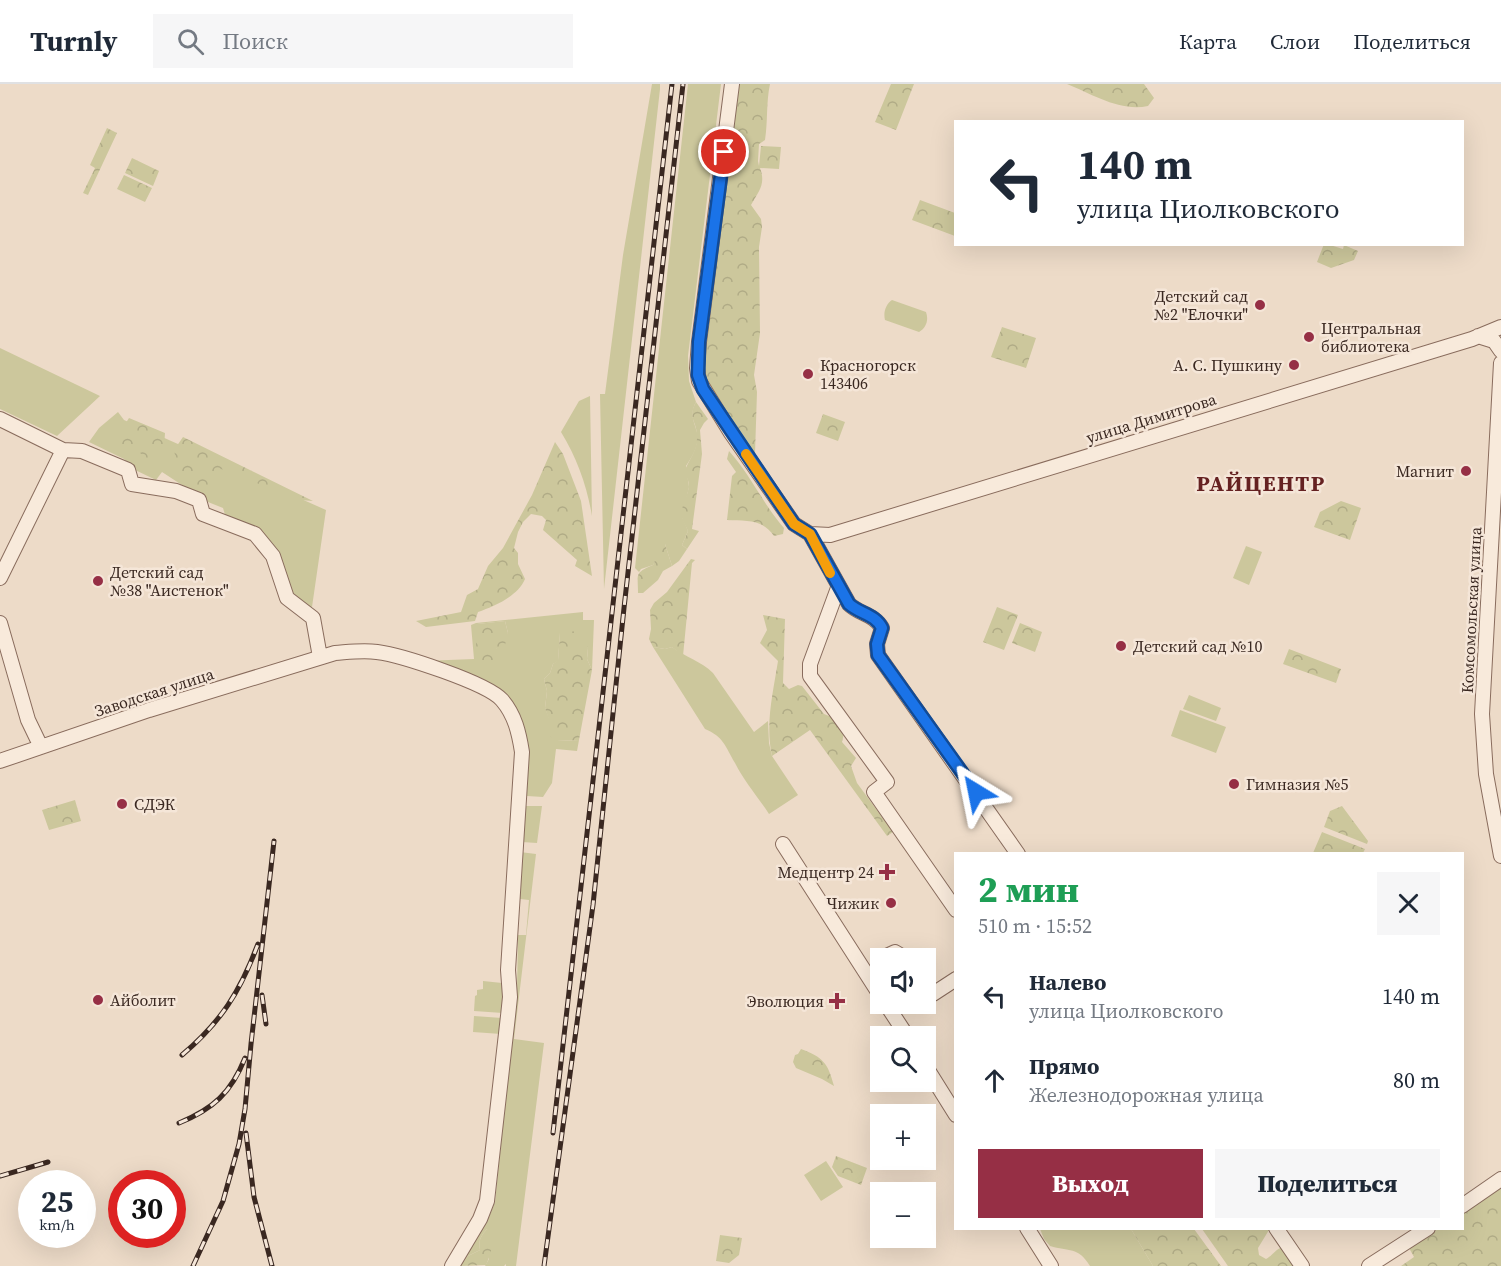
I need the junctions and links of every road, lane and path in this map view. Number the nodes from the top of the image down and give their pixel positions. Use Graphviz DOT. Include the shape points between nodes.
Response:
graph roads {
  1 [pos="732,84"];
  2 [pos="1501,327"];
  3 [pos="1478,336"];
  4 [pos="1501,351"];
  5 [pos="1501,363"];
  6 [pos="0,419"];
  7 [pos="63,450"];
  8 [pos="843,531"];
  9 [pos="810,534"];
  10 [pos="825,563"];
  11 [pos="0,578"];
  12 [pos="838,588"];
  13 [pos="0,623"];
  14 [pos="320,657"];
  15 [pos="41,747"];
  16 [pos="0,760"];
  17 [pos="783,844"];
  18 [pos="1017,852"];
  19 [pos="1501,856"];
  20 [pos="954,907"];
  21 [pos="870,967"];
  22 [pos="865,970"];
  23 [pos="870,978"];
  24 [pos="954,980"];
  25 [pos="936,992"];
  26 [pos="936,1083"];
  27 [pos="954,1112"];
  28 [pos="1501,1179"];
  29 [pos="1464,1205"];
  30 [pos="1028,1230"];
  31 [pos="1277,1230"];
  32 [pos="1425,1230"];
  33 [pos="452,1266"];
  34 [pos="1051,1266"];
  35 [pos="1302,1266"];
  36 [pos="1370,1266"];
  1 -- 9 [label="street" via="699,342 699,381 794,524"];
  2 -- 3 [label="street, улица Димитрова"];
  3 -- 4 [label="street" via="1494,341"];
  3 -- 8 [label="street, улица Димитрова"];
  5 -- 19 [label="street, Комсомольская улица" via="1482,714 1486,774"];
  6 -- 7 [label="street"];
  7 -- 11 [label="street"];
  7 -- 14 [label="street" via="82,451 128,470 132,484 176,491 199,500 202,514 255,534 273,556 287,598 313,618"];
  8 -- 9 [label="street, улица Димитрова" via="822,536"];
  8 -- 10 [label="street" via="830,547"];
  9 -- 10 [label="street"];
  10 -- 12 [label="street"];
  12 -- 18 [label="street" via="854,609 878,621 882,628 878,655"];
  12 -- 20 [label="street" via="810,664 810,676 887,782 874,792"];
  13 -- 15 [label="street" via="28,720"];
  14 -- 15 [label="street, Заводская улица"];
  14 -- 33 [label="street, Заводская улица" via="381,652 476,683 502,700 519,734 510,998 493,1162 488,1201"];
  15 -- 16 [label="street, Заводская улица"];
  17 -- 22 [label="street"];
  21 -- 22 [label="street"];
  22 -- 23 [label="street"];
  24 -- 25 [label="street"];
  26 -- 27 [label="street"];
  28 -- 29 [label="street"];
  30 -- 34 [label="street"];
  31 -- 35 [label="street"];
  32 -- 36 [label="street"];
}
